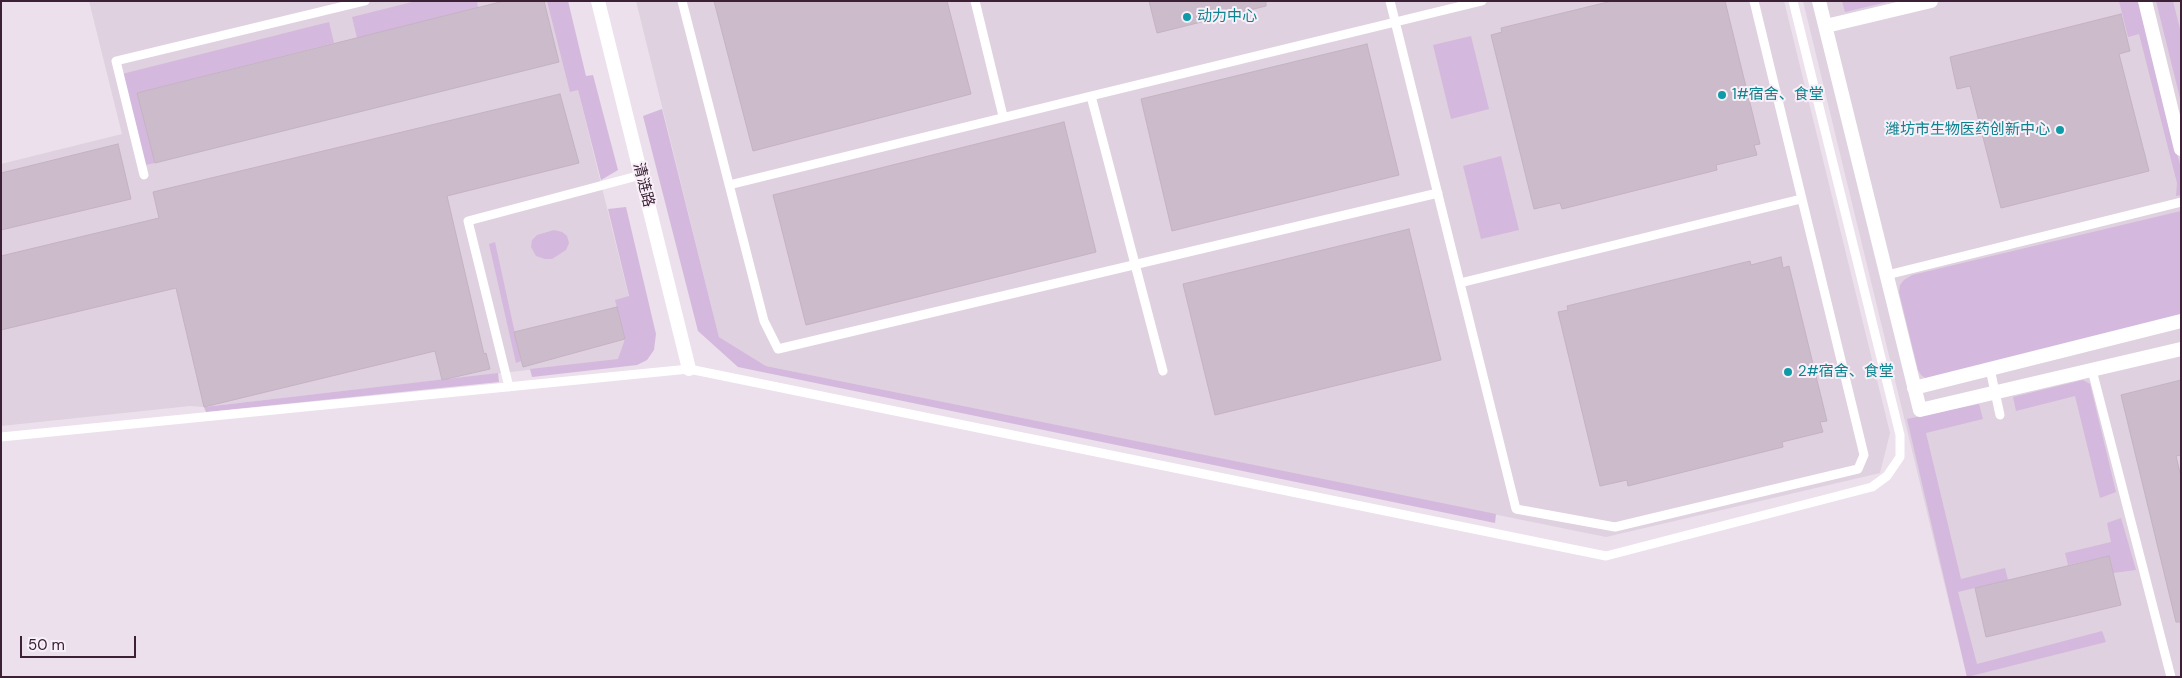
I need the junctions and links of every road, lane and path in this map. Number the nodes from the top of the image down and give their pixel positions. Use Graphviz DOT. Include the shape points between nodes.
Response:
graph roads {
  1 [pos="365,1"];
  2 [pos="598,1"];
  3 [pos="682,1"];
  4 [pos="975,1"];
  5 [pos="1390,1"];
  6 [pos="1482,1"];
  7 [pos="1754,1"];
  8 [pos="1793,1"];
  9 [pos="1819,1"];
  10 [pos="1931,1"];
  11 [pos="2145,1"];
  12 [pos="1395,22"];
  13 [pos="1826,26"];
  14 [pos="1091,96"];
  15 [pos="1003,116"];
  16 [pos="2181,149"];
  17 [pos="144,175"];
  18 [pos="641,176"];
  19 [pos="729,185"];
  20 [pos="1438,193"];
  21 [pos="1801,199"];
  22 [pos="2181,202"];
  23 [pos="1135,264"];
  24 [pos="1888,275"];
  25 [pos="1460,283"];
  26 [pos="2181,321"];
  27 [pos="2181,349"];
  28 [pos="689,369"];
  29 [pos="1990,369"];
  30 [pos="2092,370"];
  31 [pos="1163,371"];
  32 [pos="509,387"];
  33 [pos="1914,388"];
  34 [pos="1996,393"];
  35 [pos="2000,415"];
  36 [pos="1,437"];
  37 [pos="2171,677"];
  1 -- 17 [label="lane" via="116,61"];
  2 -- 18 [label="street, 清涟路"];
  3 -- 19 [label="lane"];
  4 -- 15 [label="lane"];
  5 -- 12 [label="lane"];
  6 -- 12 [label="lane"];
  7 -- 21 [label="lane"];
  8 -- 28 [label="lane" via="1900,435 1900,457 1887,476 1872,487 1606,556"];
  9 -- 13 [label="street"];
  10 -- 13 [label="street"];
  11 -- 16 [label="street"];
  12 -- 14 [label="lane"];
  12 -- 20 [label="lane"];
  13 -- 24 [label="street"];
  14 -- 15 [label="lane"];
  14 -- 23 [label="lane"];
  15 -- 19 [label="lane"];
  18 -- 28 [label="street, 清涟路"];
  18 -- 32 [label="lane" via="468,221"];
  19 -- 23 [label="lane" via="764,321 778,349"];
  20 -- 23 [label="lane"];
  20 -- 25 [label="lane"];
  21 -- 25 [label="lane"];
  21 -- 25 [label="lane" via="1864,455 1858,469 1615,528 1516,509"];
  22 -- 24 [label="lane"];
  23 -- 31 [label="lane"];
  24 -- 33 [label="street"];
  26 -- 29 [label="street"];
  27 -- 30 [label="street"];
  28 -- 32 [label="lane"];
  29 -- 33 [label="street"];
  29 -- 34 [label="lane"];
  30 -- 34 [label="street"];
  30 -- 37 [label="lane"];
  32 -- 36 [label="lane"];
  33 -- 34 [label="street" via="1920,410"];
  34 -- 35 [label="lane"];
}
